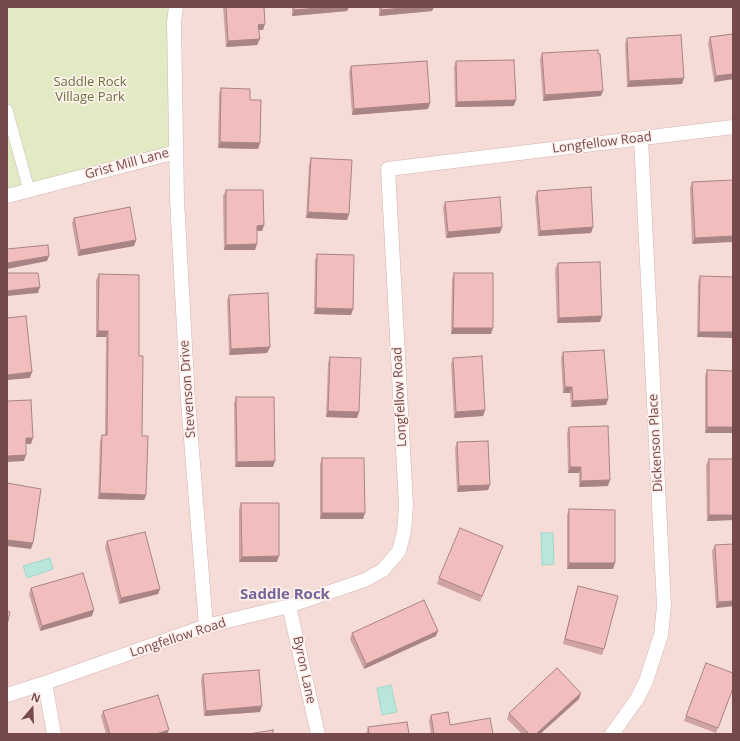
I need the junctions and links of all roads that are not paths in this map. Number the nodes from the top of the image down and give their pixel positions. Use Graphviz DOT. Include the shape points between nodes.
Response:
graph roads {
  1 [pos="176,7"];
  2 [pos="7,110"];
  3 [pos="733,127"];
  4 [pos="641,139"];
  5 [pos="176,152"];
  6 [pos="29,190"];
  7 [pos="7,196"];
  8 [pos="290,606"];
  9 [pos="206,626"];
  10 [pos="45,683"];
  11 [pos="7,695"];
  12 [pos="54,734"];
  13 [pos="318,734"];
  14 [pos="612,734"];
  1 -- 5 [label="street, Grist Mill Lane"];
  2 -- 6 [label="street"];
  3 -- 4 [label="street, Longfellow Road"];
  4 -- 8 [label="street, Longfellow Road" via="388,169 406,505 404,532 398,551 383,570 365,580"];
  4 -- 14 [label="street, Dickenson Place" via="664,606 661,635 646,682"];
  5 -- 6 [label="street, Grist Mill Lane"];
  5 -- 9 [label="street, Stevenson Drive" via="176,200 187,393"];
  6 -- 7 [label="street, Grist Mill Lane"];
  8 -- 9 [label="street, Longfellow Road"];
  8 -- 13 [label="street, Byron Lane"];
  9 -- 10 [label="street, Longfellow Road"];
  10 -- 11 [label="street, Longfellow Road"];
  10 -- 12 [label="street"];
}
